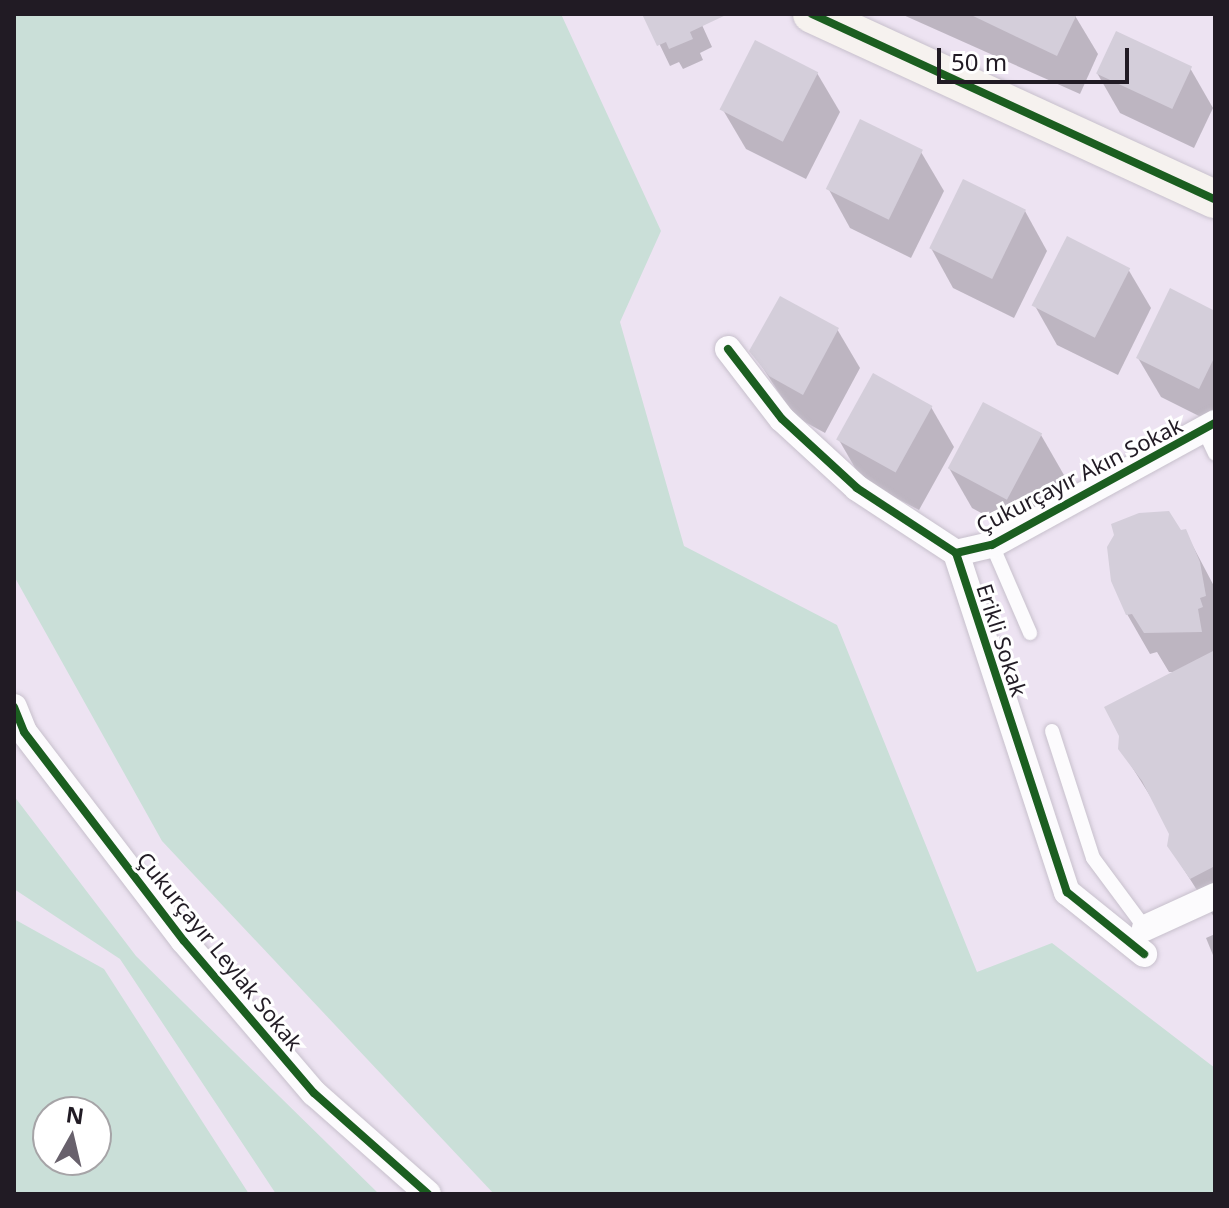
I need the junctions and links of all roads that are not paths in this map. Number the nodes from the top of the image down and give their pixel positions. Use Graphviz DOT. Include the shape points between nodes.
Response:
graph roads {
  1 [pos="812,14"];
  2 [pos="1215,199"];
  3 [pos="728,349"];
  4 [pos="1209,426"];
  5 [pos="1215,454"];
  6 [pos="992,545"];
  7 [pos="956,553"];
  8 [pos="1030,633"];
  9 [pos="14,707"];
  10 [pos="1052,731"];
  11 [pos="1215,896"];
  12 [pos="1144,941"];
  13 [pos="428,1194"];
  1 -- 2 [label="street"];
  3 -- 7 [label="street" via="782,419 857,488"];
  4 -- 5 [label="lane"];
  4 -- 6 [label="street, Çukurçayır Akın Sokak"];
  6 -- 7 [label="street, Çukurçayır Akın Sokak"];
  6 -- 8 [label="lane"];
  7 -- 12 [label="street, Erikli Sokak" via="1067,892"];
  9 -- 13 [label="street, Çukurçayır Leylak Sokak" via="24,732 184,941 314,1093"];
  10 -- 12 [label="lane" via="1093,858"];
  11 -- 12 [label="street"];
}
